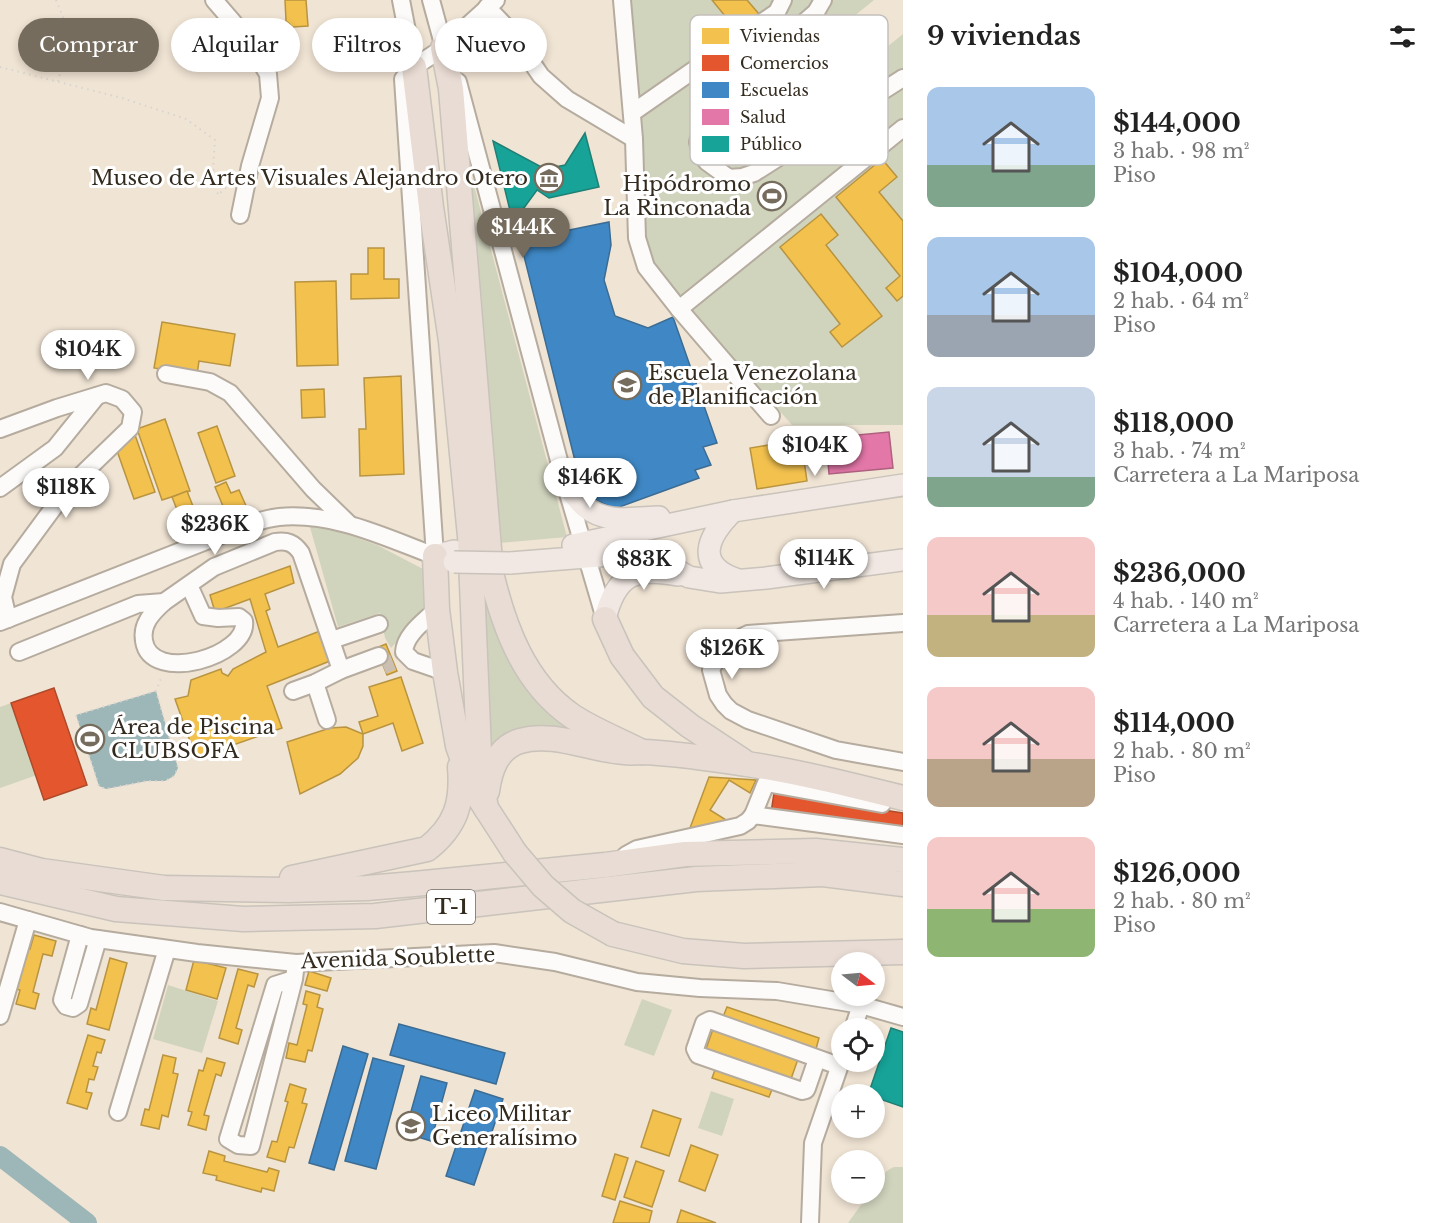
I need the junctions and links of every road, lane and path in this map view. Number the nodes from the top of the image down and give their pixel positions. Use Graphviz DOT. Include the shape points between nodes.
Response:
graph roads {
  1 [pos="56,0"];
  2 [pos="214,0"];
  3 [pos="402,0"];
  4 [pos="431,0"];
  5 [pos="622,0"];
  6 [pos="783,0"];
  7 [pos="823,0"];
  8 [pos="491,4"];
  9 [pos="773,15"];
  10 [pos="813,15"];
  11 [pos="405,18"];
  12 [pos="436,18"];
  13 [pos="476,18"];
  14 [pos="0,67"];
  15 [pos="409,72"];
  16 [pos="415,72"];
  17 [pos="448,72"];
  18 [pos="453,72"];
  19 [pos="690,73"];
  20 [pos="903,78"];
  21 [pos="58,81"];
  22 [pos="888,88"];
  23 [pos="632,113"];
  24 [pos="903,128"];
  25 [pos="634,139"];
  26 [pos="888,140"];
  27 [pos="710,165"];
  28 [pos="767,165"];
  29 [pos="857,165"];
  30 [pos="250,166"];
  31 [pos="240,215"];
  32 [pos="679,309"];
  33 [pos="166,374"];
  34 [pos="98,396"];
  35 [pos="771,416"];
  36 [pos="0,429"];
  37 [pos="565,483"];
  38 [pos="903,485"];
  39 [pos="0,488"];
  40 [pos="733,511"];
  41 [pos="696,519"];
  42 [pos="348,523"];
  43 [pos="584,550"];
  44 [pos="448,556"];
  45 [pos="903,560"];
  46 [pos="6,562"];
  47 [pos="689,577"];
  48 [pos="741,581"];
  49 [pos="189,585"];
  50 [pos="164,602"];
  51 [pos="437,609"];
  52 [pos="605,619"];
  53 [pos="4,621"];
  54 [pos="903,623"];
  55 [pos="379,624"];
  56 [pos="410,635"];
  57 [pos="332,640"];
  58 [pos="19,652"];
  59 [pos="386,659"];
  60 [pos="413,661"];
  61 [pos="168,663"];
  62 [pos="340,670"];
  63 [pos="445,672"];
  64 [pos="315,683"];
  65 [pos="156,691"];
  66 [pos="293,691"];
  67 [pos="327,720"];
  68 [pos="458,746"];
  69 [pos="642,752"];
  70 [pos="903,762"];
  71 [pos="748,764"];
  72 [pos="903,798"];
  73 [pos="486,808"];
  74 [pos="903,808"];
  75 [pos="753,815"];
  76 [pos="903,835"];
  77 [pos="6,860"];
  78 [pos="903,860"];
  79 [pos="605,865"];
  80 [pos="0,882"];
  81 [pos="903,884"];
  82 [pos="235,888"];
  83 [pos="0,912"];
  84 [pos="28,920"];
  85 [pos="80,935"];
  86 [pos="98,939"];
  87 [pos="167,949"];
  88 [pos="903,952"];
  89 [pos="295,971"];
  90 [pos="831,1000"];
  91 [pos="864,1006"];
  92 [pos="0,1016"];
  93 [pos="903,1017"];
  94 [pos="817,1059"];
  95 [pos="831,1061"];
  96 [pos="837,1072"];
  97 [pos="118,1112"];
  98 [pos="810,1223"];
  1 -- 21 [label="path" via="69,41"];
  2 -- 30 [label="street" via="245,36 268,74 270,98"];
  3 -- 11 [label="street"];
  4 -- 12 [label="street"];
  5 -- 23 [label="street"];
  6 -- 9 [label="street"];
  7 -- 10 [label="street"];
  8 -- 13 [label="street"];
  8 -- 25 [label="street" via="541,76 567,99"];
  14 -- 21 [label="path"];
  15 -- 44 [label="street" via="403,79"];
  16 -- 73 [label="highway" via="451,341 470,536 480,776"];
  17 -- 69 [label="highway" via="491,573 499,606 517,651 548,694 572,716"];
  18 -- 37 [label="street"];
  19 -- 23 [label="street"];
  20 -- 22 [label="street"];
  21 -- 30 [label="path" via="186,119 215,140 213,168 218,195"];
  23 -- 25 [label="street"];
  24 -- 26 [label="street"];
  25 -- 32 [label="street" via="637,238 646,267"];
  27 -- 28 [label="street" via="729,178 754,173"];
  29 -- 32 [label="street"];
  30 -- 31 [label="street"];
  32 -- 35 [label="street"];
  33 -- 42 [label="street" via="210,382 230,393 313,489"];
  34 -- 36 [label="street"];
  34 -- 39 [label="street" via="55,448"];
  34 -- 46 [label="street" via="106,393 122,399 133,412 130,428 68,488"];
  37 -- 41 [label="main road" via="584,505 605,517"];
  37 -- 43 [label="street"];
  38 -- 40 [label="main road"];
  40 -- 41 [label="main road"];
  40 -- 48 [label="main road" via="715,532 708,550 720,572"];
  41 -- 43 [label="main road"];
  42 -- 44 [label="street"];
  42 -- 53 [label="street" via="308,516 277,517 247,525"];
  43 -- 44 [label="main road"];
  43 -- 47 [label="main road" via="653,557"];
  43 -- 52 [label="street"];
  44 -- 51 [label="highway"];
  45 -- 48 [label="main road"];
  46 -- 53 [label="street"];
  47 -- 48 [label="main road"];
  47 -- 52 [label="main road" via="644,572 623,579"];
  49 -- 50 [label="street"];
  49 -- 57 [label="street" via="224,562 276,542 292,543 301,553"];
  49 -- 61 [label="street" via="203,616 239,617 244,621 243,635 216,654 182,665"];
  50 -- 58 [label="street" via="138,604"];
  50 -- 61 [label="street" via="153,612 143,633 151,656"];
  51 -- 56 [label="street"];
  51 -- 63 [label="highway"];
  52 -- 71 [label="highway" via="622,656 653,697"];
  54 -- 70 [label="street" via="748,634 730,642 711,670 724,704 748,720 836,750"];
  55 -- 57 [label="street"];
  56 -- 59 [label="street"];
  56 -- 60 [label="street" via="404,652"];
  57 -- 62 [label="street"];
  59 -- 60 [label="street"];
  59 -- 62 [label="street" via="361,672"];
  60 -- 63 [label="street"];
  61 -- 65 [label="path"];
  62 -- 64 [label="street"];
  63 -- 68 [label="highway"];
  64 -- 66 [label="street"];
  64 -- 67 [label="street"];
  65 -- 65 [label="path" via="76,715 99,786 105,789 165,781 174,776 178,768"];
  68 -- 73 [label="highway" via="473,788"];
  68 -- 82 [label="highway" via="459,802 452,823 427,849"];
  69 -- 71 [label="highway"];
  69 -- 73 [label="highway" via="623,753 554,740 529,739 511,744 489,776"];
  71 -- 72 [label="highway"];
  73 -- 88 [label="highway, bridge" via="515,853 543,886 572,911 613,934 683,951 744,956"];
  74 -- 75 [label="street" via="766,783"];
  75 -- 76 [label="street"];
  75 -- 79 [label="street" via="740,826 637,849"];
  77 -- 82 [label="highway, T-1" via="42,871 164,888"];
  78 -- 79 [label="highway, T-1" via="816,851 685,854"];
  79 -- 82 [label="highway, T-1" via="367,888"];
  80 -- 81 [label="highway, T-1" via="116,909 243,919 375,916 696,879 824,874"];
  83 -- 84 [label="street, Avenida Soublette"];
  84 -- 85 [label="street, Avenida Soublette"];
  84 -- 92 [label="street"];
  85 -- 86 [label="street, Avenida Soublette"];
  85 -- 86 [label="street" via="62,1000 73,1008 79,1004"];
  86 -- 87 [label="street, Avenida Soublette"];
  87 -- 89 [label="street, Avenida Soublette"];
  87 -- 97 [label="street"];
  89 -- 89 [label="street" via="251,1146 238,1145 228,1139 275,985"];
  89 -- 90 [label="street, Avenida Soublette" via="494,953 555,962 637,982 777,991"];
  91 -- 93 [label="street, Avenida Soublette"];
  94 -- 94 [label="street" via="710,1020 704,1023 695,1049 698,1055 802,1091 807,1088"];
  94 -- 95 [label="street"];
  96 -- 98 [label="street" via="813,1143"];
}
